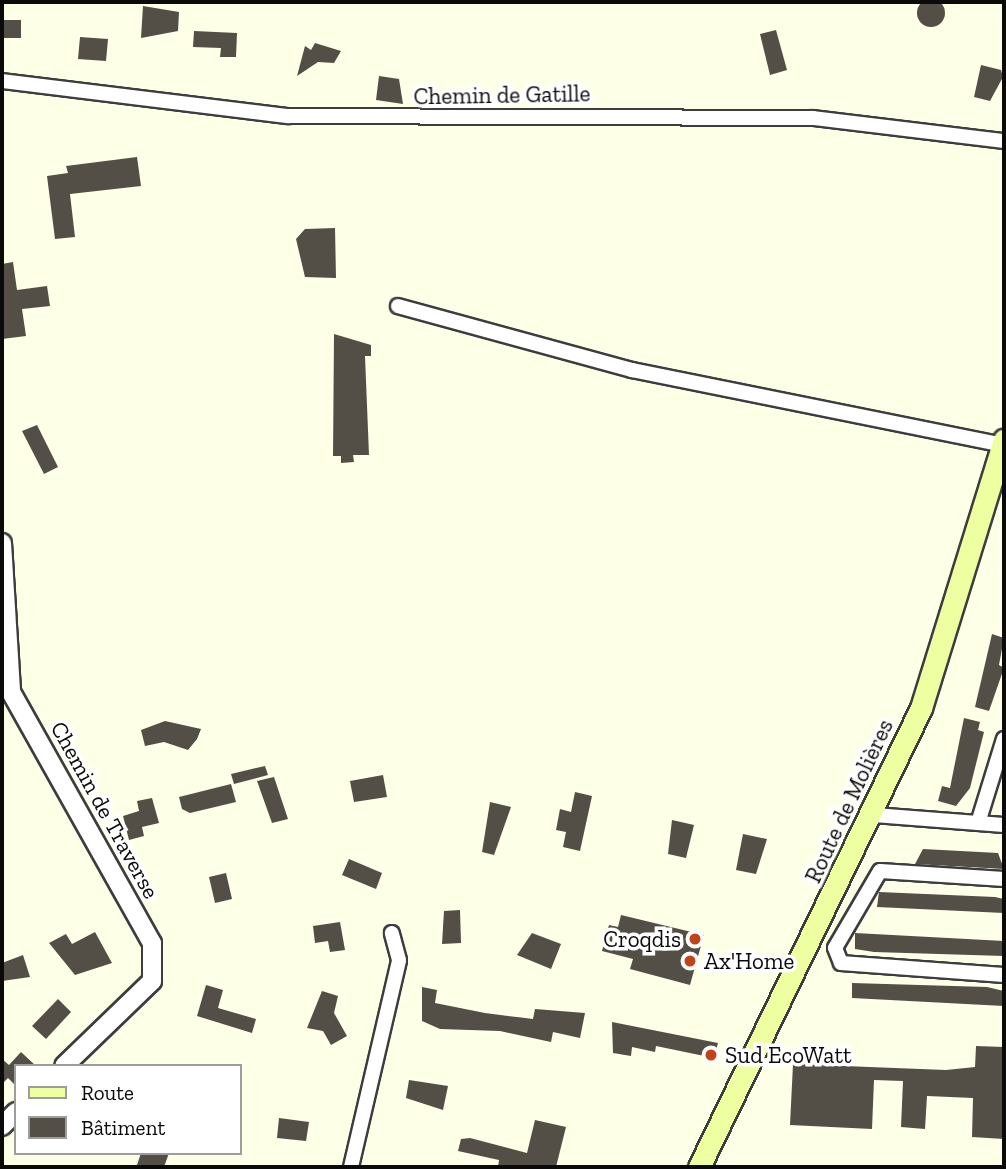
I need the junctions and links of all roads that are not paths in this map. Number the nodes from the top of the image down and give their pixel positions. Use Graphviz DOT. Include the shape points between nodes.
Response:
graph roads {
  1 [pos="2,81"];
  2 [pos="1004,141"];
  3 [pos="398,306"];
  4 [pos="1004,442"];
  5 [pos="998,481"];
  6 [pos="2,543"];
  7 [pos="1004,739"];
  8 [pos="874,815"];
  9 [pos="978,823"];
  10 [pos="1004,825"];
  11 [pos="1004,879"];
  12 [pos="392,933"];
  13 [pos="1004,975"];
  14 [pos="66,1064"];
  15 [pos="351,1167"];
  16 [pos="699,1167"];
  1 -- 2 [label="street, Chemin de Gatille" via="288,116 813,118"];
  3 -- 4 [label="street" via="632,370"];
  4 -- 5 [label="main road, Route de Molières"];
  5 -- 8 [label="main road, Route de Molières" via="921,708"];
  6 -- 14 [label="street, Chemin de Traverse" via="11,692 152,943 152,981"];
  7 -- 9 [label="street"];
  8 -- 9 [label="street"];
  8 -- 16 [label="main road, Route de Molières"];
  9 -- 10 [label="street"];
  11 -- 13 [label="street" via="880,871 835,948 841,963"];
  12 -- 15 [label="street" via="399,960"];
}
